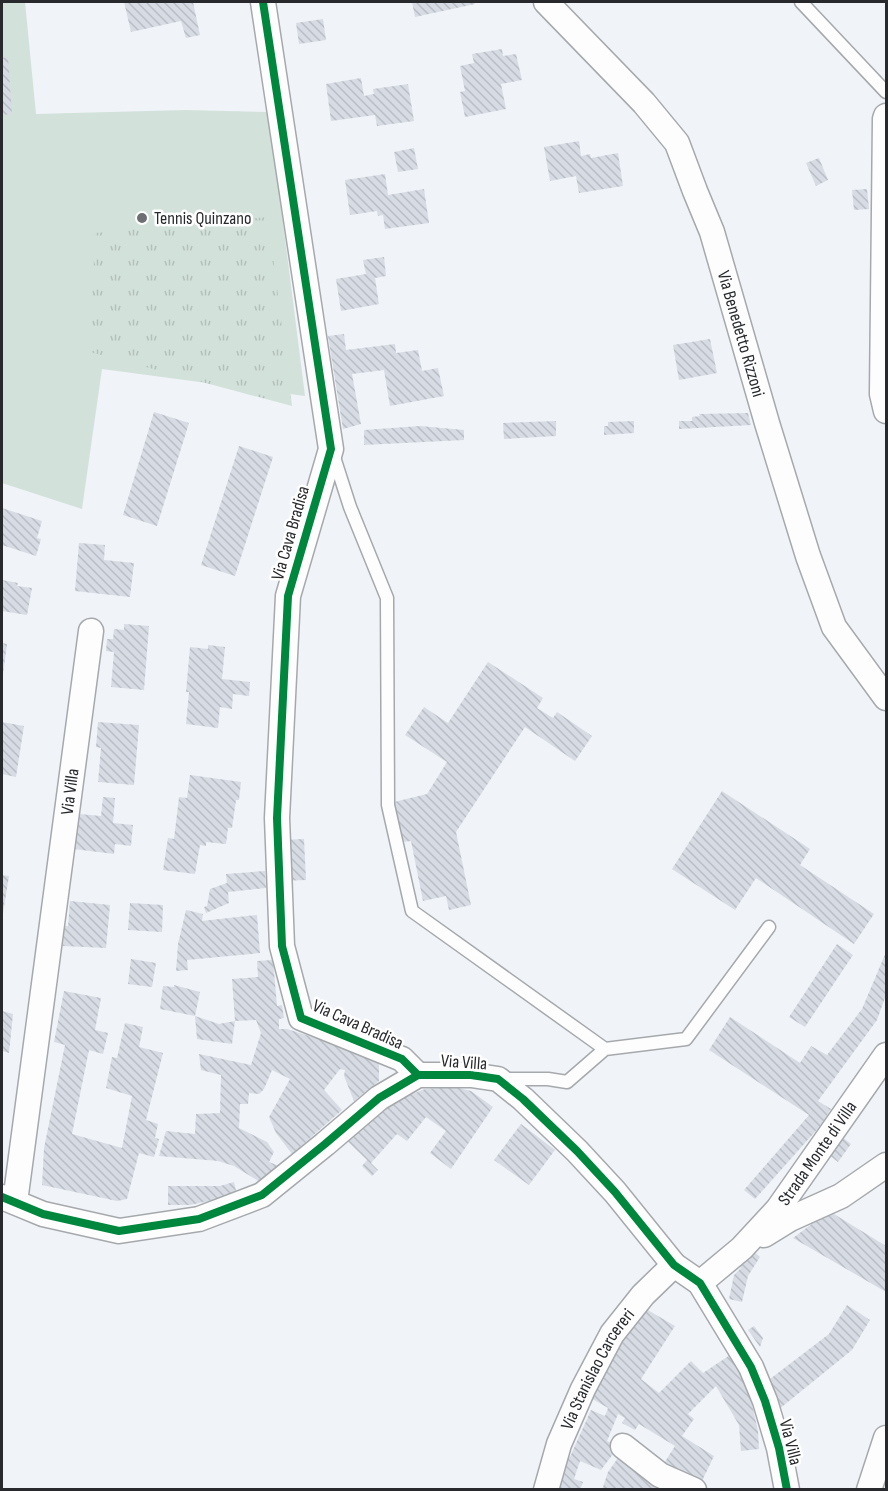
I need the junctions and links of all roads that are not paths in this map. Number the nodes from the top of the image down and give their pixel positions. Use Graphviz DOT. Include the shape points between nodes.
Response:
graph roads {
  1 [pos="263,2"];
  2 [pos="546,2"];
  3 [pos="801,2"];
  4 [pos="886,92"];
  5 [pos="886,116"];
  6 [pos="886,411"];
  7 [pos="331,449"];
  8 [pos="90,631"];
  9 [pos="886,698"];
  10 [pos="769,927"];
  11 [pos="605,1049"];
  12 [pos="886,1056"];
  13 [pos="418,1075"];
  14 [pos="498,1079"];
  15 [pos="886,1165"];
  16 [pos="8,1200"];
  17 [pos="742,1248"];
  18 [pos="674,1265"];
  19 [pos="700,1283"];
  20 [pos="886,1438"];
  21 [pos="623,1446"];
  22 [pos="546,1490"];
  23 [pos="694,1490"];
  24 [pos="787,1490"];
  25 [pos="869,1490"];
  1 -- 7 [label="street, Via Cava Bradisa"];
  2 -- 9 [label="street, Via Benedetto Rizzoni" via="644,103 677,143 712,232 808,555 834,627"];
  3 -- 4 [label="lane"];
  5 -- 6 [label="street" via="882,382"];
  7 -- 11 [label="lane" via="387,598 388,805 412,910"];
  7 -- 13 [label="street, Via Cava Bradisa" via="288,596 277,818 282,946 301,1018 402,1059"];
  8 -- 16 [label="street, Via Villa"];
  10 -- 11 [label="lane" via="686,1039"];
  11 -- 14 [label="lane" via="567,1082"];
  12 -- 17 [label="street, Strada Monte di Villa" via="778,1209"];
  13 -- 14 [label="street, Via Villa"];
  13 -- 16 [label="street, Via Villa" via="379,1098 262,1195 199,1219 119,1231 43,1214"];
  14 -- 18 [label="street, Via Villa" via="577,1151"];
  15 -- 17 [label="street, Strada Monte di Villa" via="841,1196 790,1219"];
  17 -- 19 [label="street, Strada Monte di Villa"];
  18 -- 19 [label="street, Via Villa"];
  18 -- 22 [label="street, Via Stanislao Carcereri" via="643,1295 612,1335 559,1444"];
  19 -- 24 [label="street, Via Villa" via="751,1367 779,1448"];
  20 -- 25 [label="street"];
  21 -- 23 [label="street" via="660,1475"];
}
